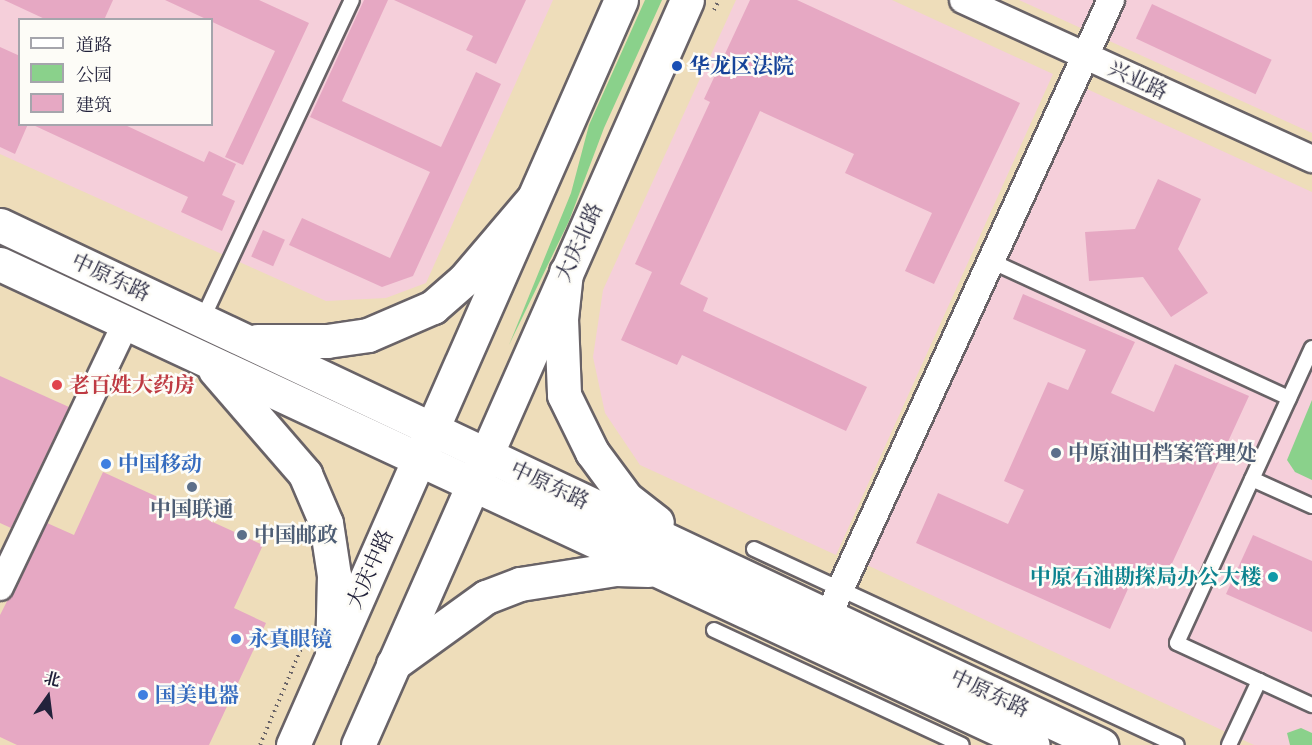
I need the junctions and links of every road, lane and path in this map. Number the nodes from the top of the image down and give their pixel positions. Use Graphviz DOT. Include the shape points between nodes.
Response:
graph roads {
  1 [pos="352,0"];
  2 [pos="621,0"];
  3 [pos="687,0"];
  4 [pos="963,0"];
  5 [pos="1111,0"];
  6 [pos="1085,56"];
  7 [pos="1312,159"];
  8 [pos="532,200"];
  9 [pos="0,225"];
  10 [pos="991,261"];
  11 [pos="0,264"];
  12 [pos="566,272"];
  13 [pos="202,320"];
  14 [pos="126,323"];
  15 [pos="247,341"];
  16 [pos="1312,348"];
  17 [pos="206,360"];
  18 [pos="1289,398"];
  19 [pos="432,429"];
  20 [pos="486,454"];
  21 [pos="418,459"];
  22 [pos="1252,479"];
  23 [pos="472,484"];
  24 [pos="1312,506"];
  25 [pos="754,549"];
  26 [pos="701,556"];
  27 [pos="656,570"];
  28 [pos="0,587"];
  29 [pos="834,602"];
  30 [pos="714,630"];
  31 [pos="304,640"];
  32 [pos="332,656"];
  33 [pos="393,664"];
  34 [pos="1259,681"];
  35 [pos="1312,705"];
  36 [pos="260,745"];
  37 [pos="293,745"];
  38 [pos="358,745"];
  39 [pos="962,745"];
  40 [pos="1033,745"];
  41 [pos="1101,745"];
  42 [pos="1177,745"];
  43 [pos="1229,745"];
  1 -- 13 [label="lane"];
  2 -- 8 [label="main road"];
  3 -- 12 [label="main road, 大庆北路"];
  4 -- 6 [label="street, 兴业路"];
  5 -- 6 [label="street"];
  6 -- 7 [label="street, 兴业路"];
  6 -- 10 [label="street"];
  8 -- 15 [label="main road" via="464,280 433,307 368,334 327,341"];
  8 -- 19 [label="main road"];
  9 -- 13 [label="main road, 中原东路"];
  10 -- 18 [label="lane"];
  10 -- 29 [label="street"];
  11 -- 14 [label="main road, 中原东路"];
  12 -- 20 [label="main road, 大庆北路"];
  12 -- 26 [label="main road" via="561,319 564,395 592,452 626,498"];
  13 -- 15 [label="main road, 中原东路"];
  14 -- 17 [label="main road, 中原东路"];
  14 -- 28 [label="street"];
  15 -- 19 [label="main road, 中原东路"];
  16 -- 18 [label="lane"];
  17 -- 21 [label="main road, 中原东路"];
  17 -- 32 [label="main road" via="305,474 326,523 334,575"];
  18 -- 22 [label="lane"];
  19 -- 20 [label="main road, 中原东路"];
  19 -- 21 [label="main road"];
  20 -- 23 [label="main road, 大庆北路"];
  20 -- 26 [label="main road, 中原东路"];
  21 -- 23 [label="main road, 中原东路"];
  21 -- 32 [label="main road, 大庆中路"];
  22 -- 24 [label="lane"];
  22 -- 34 [label="lane" via="1177,643"];
  23 -- 27 [label="main road, 中原东路"];
  23 -- 33 [label="main road"];
  25 -- 29 [label="lane"];
  26 -- 29 [label="main road, 中原东路"];
  27 -- 33 [label="main road" via="616,568 520,584 486,597"];
  27 -- 40 [label="main road, 中原东路"];
  29 -- 41 [label="main road, 中原东路"];
  29 -- 42 [label="lane"];
  30 -- 39 [label="lane"];
  31 -- 36 [label="path"];
  32 -- 37 [label="main road, 大庆中路"];
  33 -- 38 [label="main road"];
  34 -- 35 [label="lane"];
  34 -- 43 [label="lane"];
}
